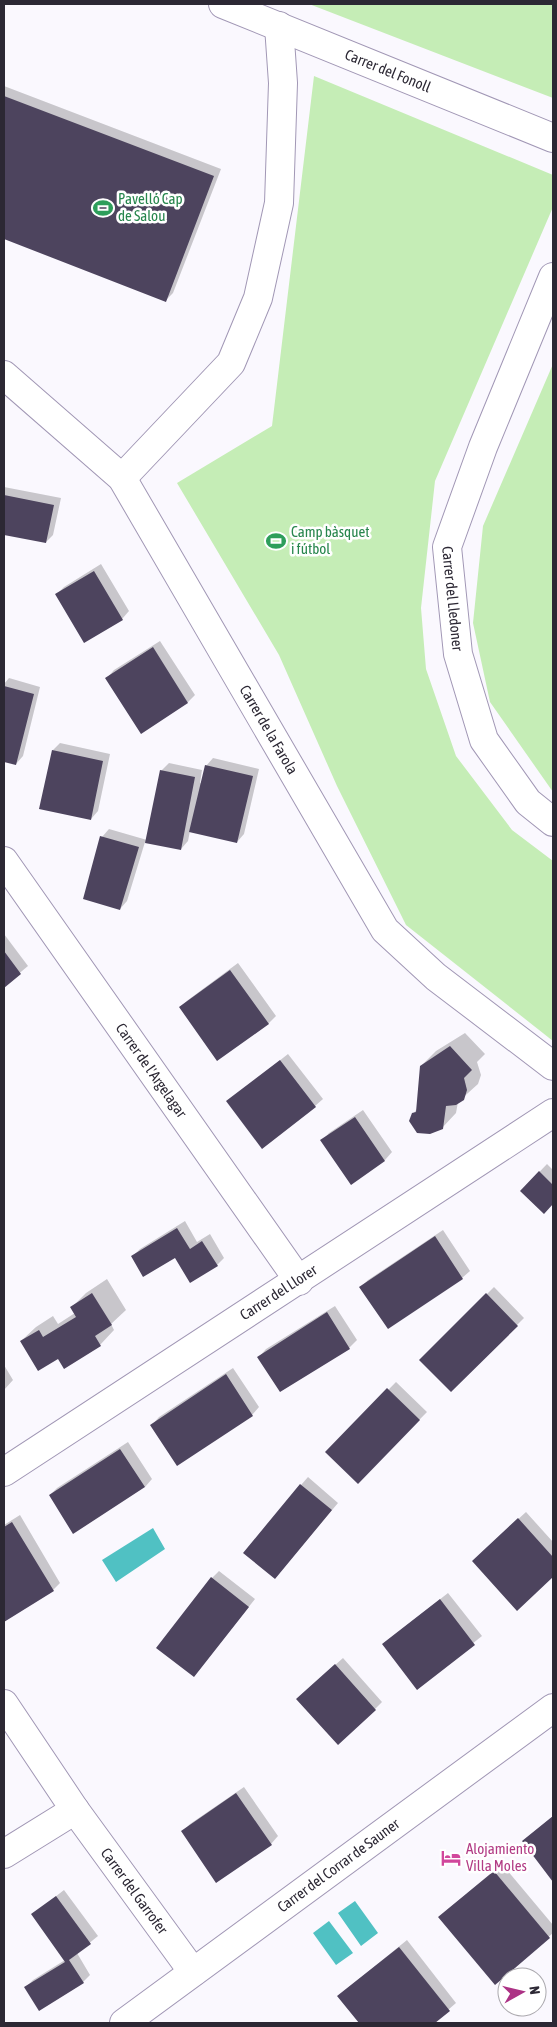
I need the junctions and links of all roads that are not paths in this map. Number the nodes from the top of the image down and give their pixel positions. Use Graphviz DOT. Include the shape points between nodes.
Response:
graph roads {
  1 [pos="223,4"];
  2 [pos="279,26"];
  3 [pos="553,138"];
  4 [pos="553,277"];
  5 [pos="4,375"];
  6 [pos="122,478"];
  7 [pos="553,822"];
  8 [pos="4,861"];
  9 [pos="553,1066"];
  10 [pos="553,1113"];
  11 [pos="299,1280"];
  12 [pos="4,1472"];
  13 [pos="4,1704"];
  14 [pos="553,1708"];
  15 [pos="75,1810"];
  16 [pos="4,1854"];
  17 [pos="193,1972"];
  18 [pos="124,2023"];
  1 -- 2 [label="street, Carrer del Fonoll"];
  2 -- 3 [label="street, Carrer del Fonoll"];
  2 -- 6 [label="street" via="283,83 279,203 258,298 231,363"];
  4 -- 7 [label="street, Carrer del Lledoner" via="483,447 448,547 458,654 484,740 528,802"];
  5 -- 6 [label="street, Carrer de la Farola"];
  6 -- 9 [label="street, Carrer de la Farola" via="385,930 436,977"];
  8 -- 11 [label="street, Carrer de l'Argelagar"];
  10 -- 11 [label="street, Carrer del Llorer"];
  11 -- 12 [label="street, Carrer del Llorer"];
  13 -- 15 [label="street, Carrer del Garrofer"];
  14 -- 17 [label="street, Carrer del Corrar de Sauner"];
  15 -- 16 [label="street"];
  15 -- 17 [label="street, Carrer del Garrofer"];
  17 -- 18 [label="street, Carrer del Corrar de Sauner"];
}
